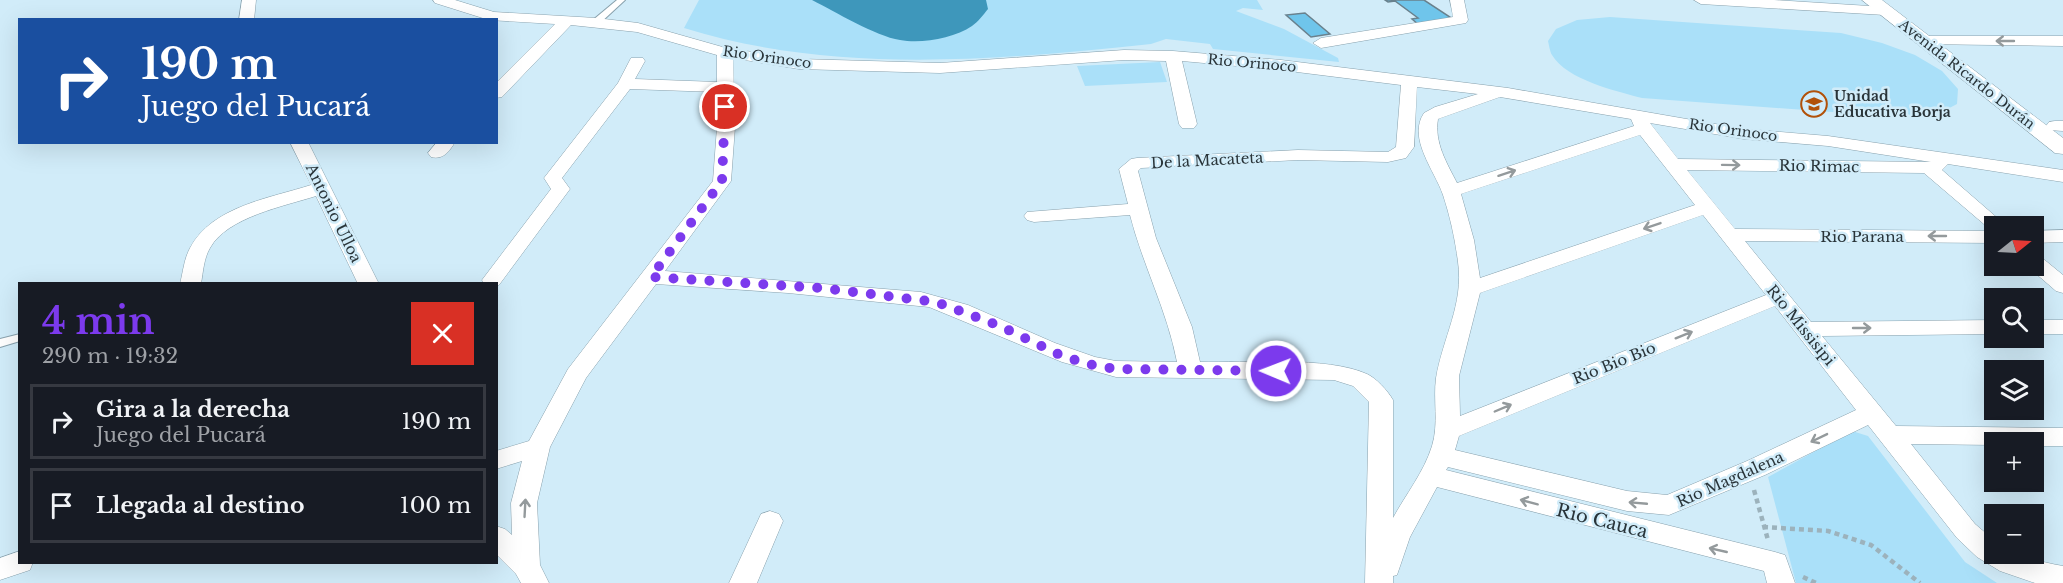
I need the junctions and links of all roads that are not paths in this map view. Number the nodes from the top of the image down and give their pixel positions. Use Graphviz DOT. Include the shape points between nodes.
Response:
graph roads {
  1 [pos="249,0"];
  2 [pos="440,0"];
  3 [pos="621,0"];
  4 [pos="1457,0"];
  5 [pos="1701,0"];
  6 [pos="1802,3"];
  7 [pos="466,4"];
  8 [pos="1881,4"];
  9 [pos="246,18"];
  10 [pos="567,20"];
  11 [pos="596,22"];
  12 [pos="1933,41"];
  13 [pos="2063,41"];
  14 [pos="1321,44"];
  15 [pos="725,52"];
  16 [pos="1173,56"];
  17 [pos="637,61"];
  18 [pos="1409,80"];
  19 [pos="625,84"];
  20 [pos="724,87"];
  21 [pos="498,91"];
  22 [pos="1508,93"];
  23 [pos="1641,122"];
  24 [pos="1188,124"];
  25 [pos="2060,128"];
  26 [pos="300,144"];
  27 [pos="2063,148"];
  28 [pos="1964,160"];
  29 [pos="1672,164"];
  30 [pos="1929,168"];
  31 [pos="2063,176"];
  32 [pos="322,188"];
  33 [pos="1451,191"];
  34 [pos="1707,207"];
  35 [pos="1138,209"];
  36 [pos="1034,216"];
  37 [pos="1984,216"];
  38 [pos="1729,235"];
  39 [pos="2063,236"];
  40 [pos="1984,237"];
  41 [pos="2044,237"];
  42 [pos="2044,270"];
  43 [pos="651,277"];
  44 [pos="492,280"];
  45 [pos="191,282"];
  46 [pos="368,282"];
  47 [pos="2063,286"];
  48 [pos="1470,289"];
  49 [pos="1779,297"];
  50 [pos="1984,327"];
  51 [pos="2044,327"];
  52 [pos="2063,327"];
  53 [pos="1804,329"];
  54 [pos="18,338"];
  55 [pos="0,344"];
  56 [pos="1190,368"];
  57 [pos="1871,413"];
  58 [pos="1449,430"];
  59 [pos="1889,435"];
  60 [pos="2063,437"];
  61 [pos="538,447"];
  62 [pos="498,459"];
  63 [pos="1435,466"];
  64 [pos="771,521"];
  65 [pos="498,538"];
  66 [pos="18,563"];
  67 [pos="0,569"];
  68 [pos="1778,573"];
  69 [pos="530,575"];
  70 [pos="2063,577"];
  71 [pos="743,583"];
  72 [pos="1381,583"];
  1 -- 9 [label="street"];
  2 -- 7 [label="street, Rio Orinoco"];
  3 -- 11 [label="lane"];
  4 -- 14 [label="street" via="1461,20"];
  5 -- 6 [label="street"];
  6 -- 8 [label="street"];
  7 -- 10 [label="street, Rio Orinoco" via="493,16"];
  8 -- 12 [label="street, Avenida Ricardo Durán"];
  10 -- 11 [label="street, Rio Orinoco"];
  10 -- 21 [label="street"];
  11 -- 15 [label="street, Rio Orinoco" via="638,28"];
  13 -- 12 [label="street, one-way"];
  12 -- 25 [label="street, Avenida Ricardo Durán"];
  12 -- 27 [label="street, Avenida Ricardo Durán"];
  15 -- 16 [label="street, Rio Orinoco" via="800,64 940,68 1124,55"];
  15 -- 20 [label="street"];
  16 -- 18 [label="street, Rio Orinoco"];
  16 -- 24 [label="street"];
  17 -- 19 [label="street"];
  18 -- 22 [label="street, Rio Orinoco"];
  18 -- 35 [label="street, De la Macateta" via="1405,147 1400,154 1137,163 1128,169"];
  19 -- 20 [label="street"];
  19 -- 44 [label="street" via="553,178 561,189"];
  20 -- 43 [label="street" via="722,181"];
  22 -- 23 [label="street, Rio Orinoco"];
  22 -- 33 [label="street" via="1430,117 1431,148"];
  23 -- 28 [label="street, Rio Orinoco"];
  23 -- 29 [label="street, Rio Missisipi"];
  33 -- 23 [label="street, one-way"];
  26 -- 32 [label="street, Antonio Ulloa"];
  28 -- 30 [label="street, Rio Rimac"];
  28 -- 31 [label="street, Rio Orinoco"];
  29 -- 30 [label="street, Rio Rimac, one-way"];
  29 -- 34 [label="street, Rio Missisipi"];
  30 -- 37 [label="street"];
  32 -- 45 [label="street" via="232,219 213,232 201,245"];
  32 -- 46 [label="street, Antonio Ulloa"];
  33 -- 48 [label="street" via="1467,253"];
  34 -- 38 [label="street, Rio Missisipi"];
  34 -- 48 [label="street, one-way"];
  35 -- 36 [label="street"];
  35 -- 56 [label="street, De la Macateta" via="1180,327"];
  40 -- 38 [label="street, Rio Parana, one-way"];
  38 -- 49 [label="street, Rio Missisipi"];
  39 -- 41 [label="street"];
  42 -- 47 [label="street"];
  43 -- 56 [label="street" via="821,288 936,302 1087,364 1116,369"];
  43 -- 61 [label="street" via="576,375"];
  48 -- 58 [label="street" via="1448,378"];
  49 -- 53 [label="street, Rio Missisipi"];
  58 -- 49 [label="street, Rio Bio Bio, one-way"];
  53 -- 50 [label="street, one-way"];
  51 -- 52 [label="street"];
  53 -- 57 [label="street, Rio Missisipi"];
  54 -- 55 [label="lane"];
  56 -- 72 [label="street" via="1335,372 1362,380 1382,400"];
  57 -- 59 [label="street, Rio Missisipi"];
  57 -- 63 [label="street, Rio Magdalena, one-way" via="1669,506"];
  58 -- 63 [label="street"];
  59 -- 60 [label="street"];
  59 -- 70 [label="street, Rio Missisipi" via="1966,531 1989,553 2044,575"];
  61 -- 62 [label="street"];
  69 -- 61 [label="street, one-way" via="524,504"];
  68 -- 63 [label="street, Rio Cauca, one-way"];
  63 -- 72 [label="street" via="1401,523"];
  64 -- 71 [label="street"];
  65 -- 69 [label="street"];
  66 -- 67 [label="street"];
}
